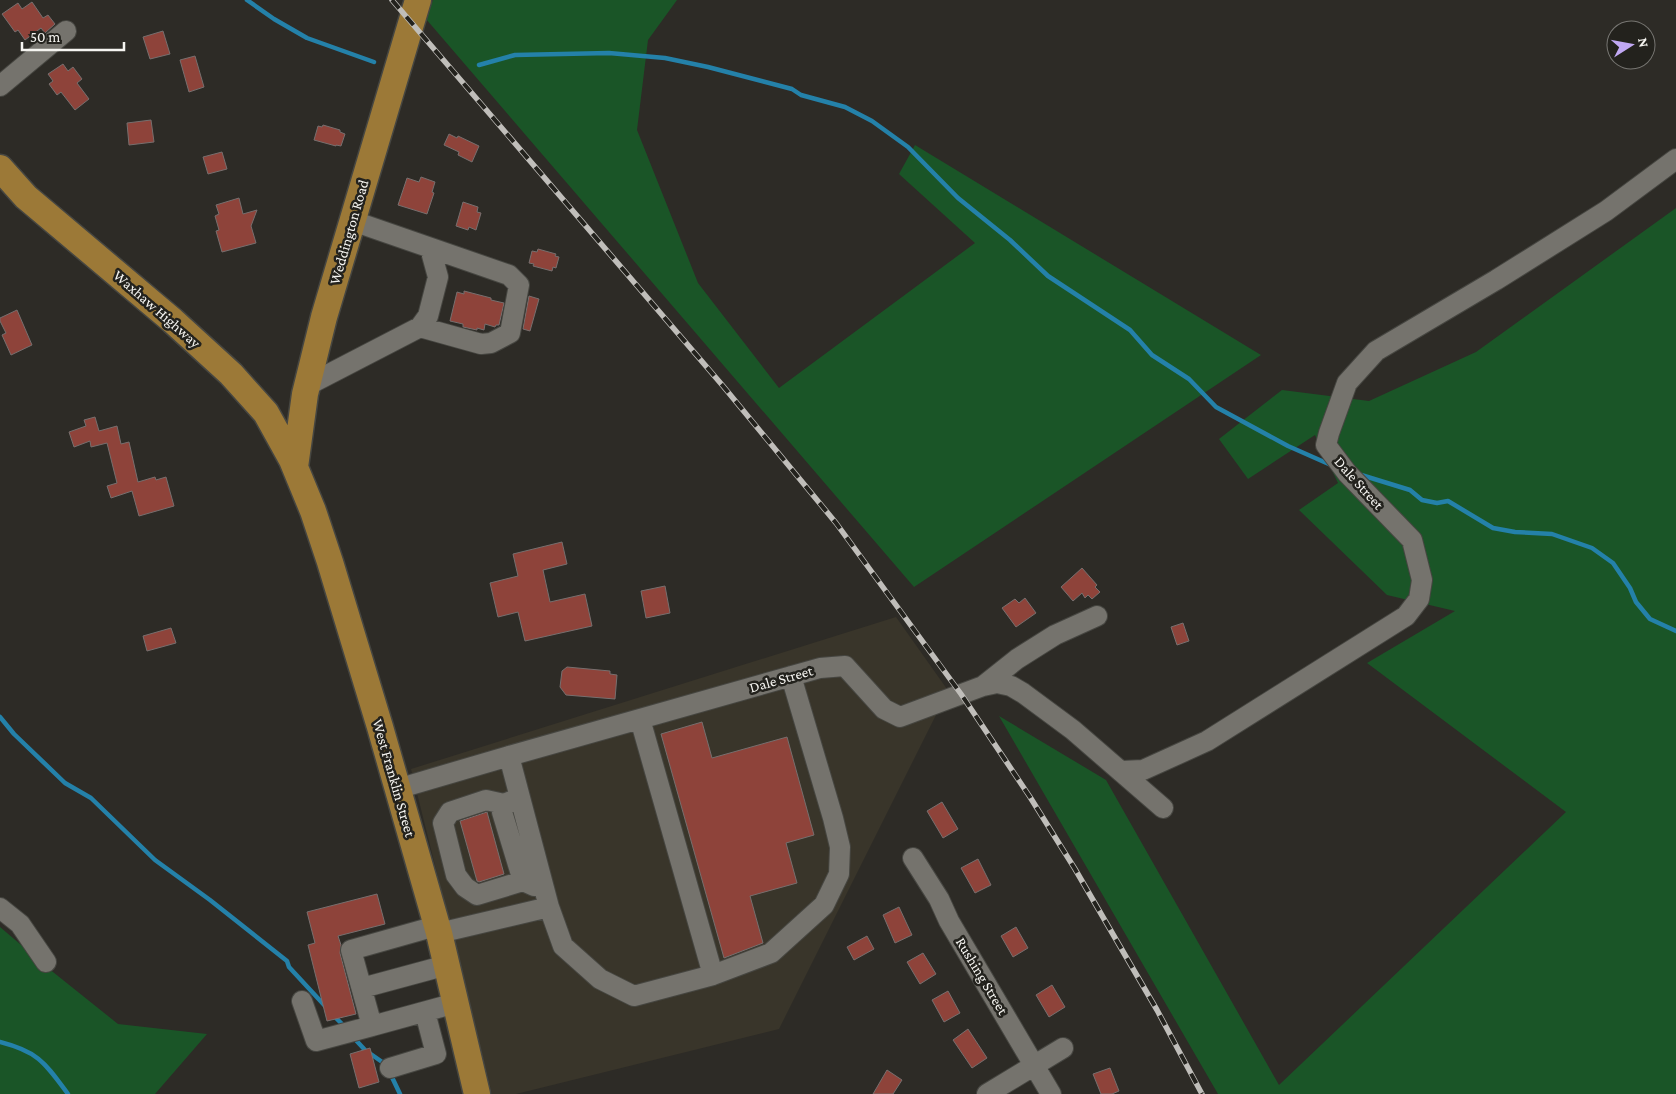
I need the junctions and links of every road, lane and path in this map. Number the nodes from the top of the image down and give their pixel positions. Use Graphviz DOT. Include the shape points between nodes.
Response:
graph roads {
  1 [pos="418,0"];
  2 [pos="66,31"];
  3 [pos="0,86"];
  4 [pos="1676,159"];
  5 [pos="0,168"];
  6 [pos="352,221"];
  7 [pos="430,248"];
  8 [pos="420,327"];
  9 [pos="308,385"];
  10 [pos="295,467"];
  11 [pos="1097,616"];
  12 [pos="791,676"];
  13 [pos="983,686"];
  14 [pos="640,719"];
  15 [pos="509,756"];
  16 [pos="1122,771"];
  17 [pos="397,789"];
  18 [pos="512,801"];
  19 [pos="1163,808"];
  20 [pos="912,858"];
  21 [pos="453,862"];
  22 [pos="421,872"];
  23 [pos="523,881"];
  24 [pos="544,887"];
  25 [pos="549,907"];
  26 [pos="0,908"];
  27 [pos="438,929"];
  28 [pos="46,962"];
  29 [pos="447,965"];
  30 [pos="713,975"];
  31 [pos="362,988"];
  32 [pos="302,1000"];
  33 [pos="456,1004"];
  34 [pos="425,1012"];
  35 [pos="372,1026"];
  36 [pos="465,1044"];
  37 [pos="1064,1048"];
  38 [pos="436,1054"];
  39 [pos="1035,1066"];
  40 [pos="390,1068"];
  41 [pos="477,1094"];
  42 [pos="988,1094"];
  43 [pos="1051,1094"];
  1 -- 6 [label="main road, Weddington Road"];
  2 -- 3 [label="street"];
  4 -- 16 [label="street, Dale Street" via="1606,211 1376,351 1347,383 1326,445 1347,473 1412,540 1422,580 1419,599 1406,616 1207,741 1143,770"];
  5 -- 10 [label="main road, Waxhaw Highway" via="26,197 173,321 230,374 266,413"];
  6 -- 7 [label="street"];
  6 -- 9 [label="main road, Weddington Road"];
  7 -- 8 [label="street" via="438,277 428,316"];
  7 -- 8 [label="street" via="509,275 519,285 510,333 498,340 481,344"];
  8 -- 9 [label="street"];
  9 -- 10 [label="main road, Weddington Road"];
  10 -- 17 [label="main road, West Franklin Street" via="330,562"];
  11 -- 13 [label="street" via="1055,635"];
  12 -- 13 [label="street, Dale Street" via="820,668 845,666 884,708 900,717"];
  12 -- 14 [label="street, Dale Street"];
  12 -- 30 [label="street" via="833,818 840,847 839,874 824,905 771,953"];
  13 -- 16 [label="street, Dale Street" via="997,683 1023,693"];
  14 -- 15 [label="street, Dale Street"];
  14 -- 30 [label="street"];
  15 -- 17 [label="street, Dale Street"];
  15 -- 18 [label="street"];
  16 -- 19 [label="street, Dale Street"];
  17 -- 22 [label="main road, West Franklin Street"];
  18 -- 21 [label="street" via="486,800 450,812 443,823"];
  18 -- 23 [label="street" via="502,812"];
  18 -- 24 [label="street"];
  20 -- 39 [label="street, Rushing Street"];
  21 -- 22 [label="street"];
  21 -- 23 [label="street" via="456,875 465,888 477,895"];
  22 -- 27 [label="main road, West Franklin Street"];
  23 -- 24 [label="street"];
  24 -- 25 [label="street"];
  25 -- 27 [label="street"];
  25 -- 30 [label="street" via="563,946 600,978 634,996"];
  26 -- 28 [label="street" via="20,924"];
  27 -- 29 [label="main road, West Franklin Street"];
  27 -- 31 [label="street" via="352,950"];
  29 -- 31 [label="street"];
  29 -- 33 [label="main road, West Franklin Street"];
  31 -- 35 [label="street"];
  32 -- 35 [label="street" via="316,1041"];
  33 -- 34 [label="street"];
  33 -- 36 [label="main road, West Franklin Street"];
  34 -- 35 [label="street"];
  34 -- 38 [label="street"];
  36 -- 38 [label="street"];
  36 -- 41 [label="main road, West Franklin Street"];
  37 -- 39 [label="street"];
  38 -- 40 [label="street"];
  39 -- 42 [label="street"];
  39 -- 43 [label="street, Rushing Street"];
}
